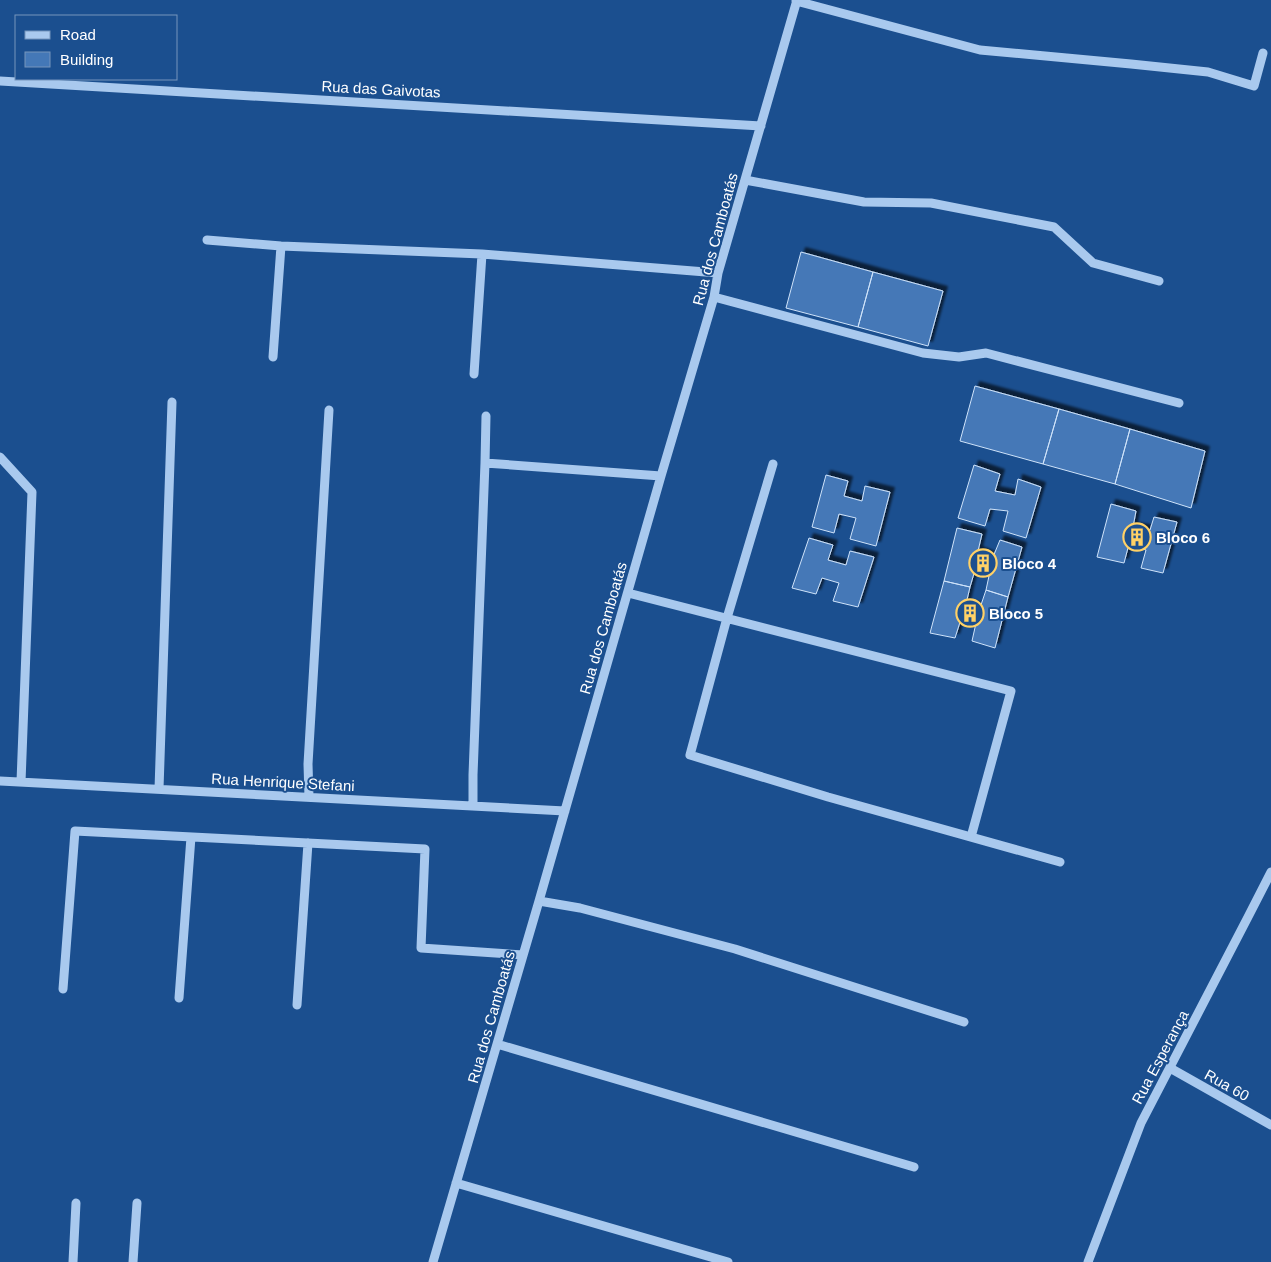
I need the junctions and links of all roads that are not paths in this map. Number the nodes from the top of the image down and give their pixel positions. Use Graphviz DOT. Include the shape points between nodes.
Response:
graph roads {
  1 [pos="796,1"];
  2 [pos="1264,53"];
  3 [pos="0,81"];
  4 [pos="761,126"];
  5 [pos="745,180"];
  6 [pos="207,240"];
  7 [pos="281,246"];
  8 [pos="482,254"];
  9 [pos="718,273"];
  10 [pos="1159,281"];
  11 [pos="714,297"];
  12 [pos="274,356"];
  13 [pos="474,374"];
  14 [pos="172,402"];
  15 [pos="1179,403"];
  16 [pos="329,410"];
  17 [pos="486,416"];
  18 [pos="0,457"];
  19 [pos="485,463"];
  20 [pos="773,464"];
  21 [pos="661,476"];
  22 [pos="628,593"];
  23 [pos="727,618"];
  24 [pos="0,781"];
  25 [pos="21,782"];
  26 [pos="159,789"];
  27 [pos="309,797"];
  28 [pos="473,806"];
  29 [pos="565,811"];
  30 [pos="191,837"];
  31 [pos="971,837"];
  32 [pos="308,843"];
  33 [pos="1060,862"];
  34 [pos="1271,872"];
  35 [pos="1268,884"];
  36 [pos="539,901"];
  37 [pos="523,955"];
  38 [pos="63,989"];
  39 [pos="179,998"];
  40 [pos="297,1005"];
  41 [pos="964,1022"];
  42 [pos="497,1044"];
  43 [pos="1170,1068"];
  44 [pos="1271,1125"];
  45 [pos="914,1167"];
  46 [pos="456,1183"];
  47 [pos="76,1202"];
  48 [pos="137,1202"];
  49 [pos="73,1262"];
  50 [pos="134,1262"];
  51 [pos="433,1262"];
  52 [pos="728,1262"];
  53 [pos="1088,1262"];
  1 -- 2 [label="street" via="980,50 1208,72 1254,86"];
  1 -- 4 [label="street, Rua dos Camboatás"];
  3 -- 4 [label="street, Rua das Gaivotas"];
  4 -- 5 [label="street, Rua dos Camboatás"];
  5 -- 9 [label="street, Rua dos Camboatás"];
  5 -- 10 [label="street" via="864,202 931,203 1054,227 1093,263"];
  6 -- 7 [label="street"];
  7 -- 8 [label="street"];
  7 -- 12 [label="street"];
  8 -- 9 [label="street"];
  8 -- 13 [label="street"];
  9 -- 11 [label="street, Rua dos Camboatás"];
  11 -- 15 [label="street" via="923,354 959,357 986,354"];
  11 -- 21 [label="street, Rua dos Camboatás"];
  14 -- 26 [label="street"];
  16 -- 27 [label="street" via="308,764"];
  17 -- 19 [label="street"];
  18 -- 25 [label="street" via="32,492"];
  19 -- 21 [label="street"];
  19 -- 28 [label="street"];
  20 -- 23 [label="street"];
  21 -- 22 [label="street, Rua dos Camboatás"];
  22 -- 23 [label="street"];
  22 -- 29 [label="street, Rua dos Camboatás"];
  23 -- 31 [label="street" via="690,755"];
  23 -- 31 [label="street" via="1011,691"];
  24 -- 25 [label="street, Rua Henrique Stefani"];
  25 -- 26 [label="street, Rua Henrique Stefani"];
  26 -- 27 [label="street, Rua Henrique Stefani"];
  27 -- 28 [label="street, Rua Henrique Stefani"];
  28 -- 29 [label="street, Rua Henrique Stefani"];
  29 -- 36 [label="street, Rua dos Camboatás"];
  30 -- 32 [label="street"];
  30 -- 38 [label="street" via="75,831"];
  30 -- 39 [label="street"];
  31 -- 33 [label="street"];
  32 -- 37 [label="street" via="426,849 421,948"];
  32 -- 40 [label="street"];
  34 -- 35 [label="street, Rua Esperança"];
  35 -- 43 [label="street, Rua Esperança"];
  36 -- 37 [label="street, Rua dos Camboatás"];
  36 -- 41 [label="street" via="580,908 735,949"];
  37 -- 42 [label="street, Rua dos Camboatás"];
  42 -- 45 [label="street"];
  42 -- 46 [label="street, Rua dos Camboatás"];
  43 -- 44 [label="street, Rua 60"];
  43 -- 53 [label="street, Rua Esperança" via="1141,1123"];
  46 -- 51 [label="street, Rua dos Camboatás"];
  46 -- 52 [label="street"];
  47 -- 49 [label="street"];
  48 -- 50 [label="street"];
}
